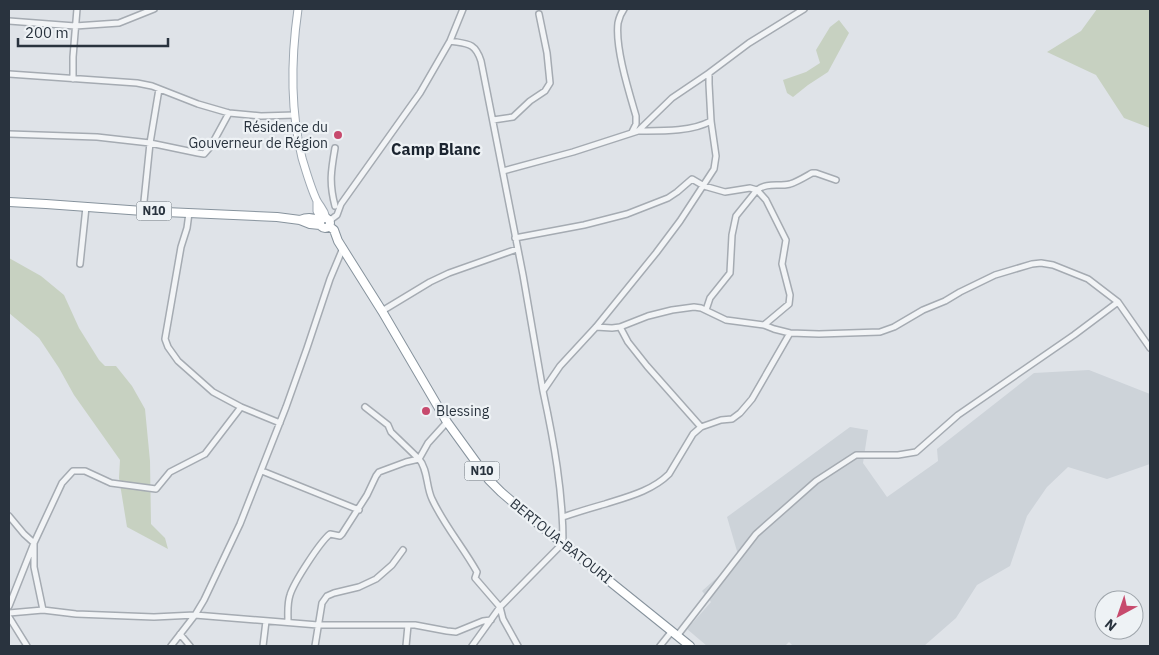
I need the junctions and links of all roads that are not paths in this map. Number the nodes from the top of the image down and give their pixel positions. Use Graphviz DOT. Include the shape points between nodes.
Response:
graph roads {
  1 [pos="77,9"];
  2 [pos="154,9"];
  3 [pos="298,9"];
  4 [pos="463,9"];
  5 [pos="624,9"];
  6 [pos="804,9"];
  7 [pos="539,14"];
  8 [pos="9,21"];
  9 [pos="75,26"];
  10 [pos="450,41"];
  11 [pos="710,73"];
  12 [pos="9,74"];
  13 [pos="73,79"];
  14 [pos="159,89"];
  15 [pos="228,113"];
  16 [pos="295,115"];
  17 [pos="493,120"];
  18 [pos="711,120"];
  19 [pos="635,132"];
  20 [pos="9,134"];
  21 [pos="150,143"];
  22 [pos="335,148"];
  23 [pos="503,172"];
  24 [pos="836,180"];
  25 [pos="704,186"];
  26 [pos="757,190"];
  27 [pos="9,202"];
  28 [pos="341,204"];
  29 [pos="86,206"];
  30 [pos="334,206"];
  31 [pos="143,211"];
  32 [pos="189,213"];
  33 [pos="324,222"];
  34 [pos="515,238"];
  35 [pos="340,245"];
  36 [pos="517,249"];
  37 [pos="80,264"];
  38 [pos="1118,302"];
  39 [pos="706,310"];
  40 [pos="382,311"];
  41 [pos="764,325"];
  42 [pos="596,327"];
  43 [pos="620,327"];
  44 [pos="790,333"];
  45 [pos="1150,348"];
  46 [pos="543,391"];
  47 [pos="241,407"];
  48 [pos="365,407"];
  49 [pos="447,422"];
  50 [pos="280,423"];
  51 [pos="700,427"];
  52 [pos="419,459"];
  53 [pos="262,471"];
  54 [pos="358,510"];
  55 [pos="9,516"];
  56 [pos="563,516"];
  57 [pos="34,543"];
  58 [pos="563,543"];
  59 [pos="403,550"];
  60 [pos="9,606"];
  61 [pos="500,607"];
  62 [pos="43,610"];
  63 [pos="9,612"];
  64 [pos="195,615"];
  65 [pos="9,617"];
  66 [pos="266,620"];
  67 [pos="491,620"];
  68 [pos="288,622"];
  69 [pos="318,625"];
  70 [pos="408,625"];
  71 [pos="180,634"];
  72 [pos="674,634"];
  73 [pos="27,646"];
  74 [pos="171,646"];
  75 [pos="190,646"];
  76 [pos="263,646"];
  77 [pos="315,646"];
  78 [pos="406,646"];
  79 [pos="472,646"];
  80 [pos="518,646"];
  81 [pos="660,646"];
  82 [pos="690,646"];
  1 -- 9 [label="street"];
  2 -- 9 [label="street" via="118,23"];
  3 -- 16 [label="main road" via="292,61"];
  4 -- 10 [label="street"];
  5 -- 19 [label="street" via="618,23 619,48 636,116"];
  6 -- 11 [label="street" via="749,43"];
  7 -- 17 [label="street" via="550,83 545,92 513,117"];
  8 -- 9 [label="street"];
  9 -- 13 [label="street"];
  10 -- 17 [label="street" via="476,49"];
  10 -- 28 [label="street" via="420,93"];
  11 -- 18 [label="street"];
  11 -- 19 [label="street" via="672,98"];
  12 -- 13 [label="street"];
  13 -- 14 [label="street" via="146,84"];
  14 -- 15 [label="street"];
  14 -- 21 [label="street"];
  15 -- 16 [label="street"];
  15 -- 21 [label="street" via="204,154"];
  16 -- 33 [label="main road" via="302,157 324,212"];
  17 -- 23 [label="street"];
  18 -- 19 [label="street" via="688,128"];
  18 -- 25 [label="street" via="716,161"];
  19 -- 23 [label="street"];
  20 -- 21 [label="street"];
  21 -- 31 [label="street"];
  22 -- 30 [label="street" via="331,172"];
  23 -- 34 [label="street"];
  24 -- 26 [label="street" via="812,173 788,185 768,185"];
  25 -- 26 [label="street" via="724,192"];
  25 -- 34 [label="street" via="692,179 668,198 627,214"];
  25 -- 42 [label="street" via="656,253"];
  26 -- 39 [label="street" via="736,216 730,273 710,298"];
  26 -- 41 [label="street" via="766,200 786,240 782,264 790,295 789,304"];
  27 -- 29 [label="highway, N10"];
  28 -- 30 [label="street"];
  28 -- 33 [label="street" via="337,215"];
  29 -- 31 [label="highway, N10"];
  29 -- 37 [label="street"];
  30 -- 33 [label="street"];
  31 -- 32 [label="highway, N10"];
  32 -- 33 [label="highway, N10" via="312,218"];
  32 -- 47 [label="street" via="165,340 178,361 198,379 213,392"];
  33 -- 35 [label="highway, BERTOUA-BATOURI / N10" via="334,230"];
  34 -- 36 [label="street"];
  35 -- 40 [label="highway, BERTOUA-BATOURI / N10"];
  35 -- 50 [label="street"];
  36 -- 40 [label="street" via="449,273"];
  36 -- 46 [label="street"];
  38 -- 44 [label="street" via="1088,280 1049,264 1032,264 995,275 880,332"];
  38 -- 45 [label="street"];
  38 -- 72 [label="street" via="958,415 916,452 856,455 816,480 756,534"];
  39 -- 41 [label="street" via="726,320"];
  39 -- 43 [label="street" via="694,307 672,310"];
  40 -- 49 [label="highway, BERTOUA-BATOURI / N10"];
  41 -- 44 [label="street"];
  42 -- 43 [label="street"];
  42 -- 46 [label="street" via="560,366"];
  43 -- 51 [label="street" via="647,366"];
  44 -- 51 [label="street" via="752,399 740,413 732,419"];
  46 -- 56 [label="street" via="555,448"];
  47 -- 50 [label="street"];
  47 -- 57 [label="street" via="205,454 170,472 156,489 111,483 86,471 73,471 62,483"];
  48 -- 52 [label="street" via="388,425"];
  49 -- 52 [label="street"];
  49 -- 58 [label="highway, BERTOUA-BATOURI / N10" via="495,486"];
  50 -- 53 [label="street"];
  51 -- 56 [label="street" via="664,480 642,492"];
  52 -- 54 [label="street" via="380,472"];
  52 -- 61 [label="street" via="431,498 477,572 475,578"];
  53 -- 54 [label="street"];
  53 -- 64 [label="street"];
  54 -- 68 [label="street" via="341,536 330,534 313,554 290,595"];
  55 -- 57 [label="street"];
  56 -- 58 [label="street"];
  57 -- 60 [label="street"];
  57 -- 62 [label="street" via="34,567"];
  58 -- 61 [label="street"];
  58 -- 72 [label="highway, BERTOUA-BATOURI / N10"];
  59 -- 69 [label="street" via="376,579 327,596 322,602"];
  61 -- 67 [label="street"];
  61 -- 80 [label="street" via="503,620"];
  62 -- 63 [label="street"];
  62 -- 64 [label="street" via="76,614"];
  64 -- 66 [label="street"];
  64 -- 71 [label="street"];
  65 -- 73 [label="street"];
  66 -- 68 [label="street"];
  66 -- 76 [label="street"];
  67 -- 70 [label="street" via="456,632"];
  67 -- 79 [label="street"];
  68 -- 69 [label="street"];
  69 -- 70 [label="street"];
  69 -- 77 [label="street"];
  70 -- 78 [label="street"];
  71 -- 74 [label="street"];
  71 -- 75 [label="street"];
  72 -- 81 [label="street"];
  72 -- 82 [label="highway, BERTOUA-BATOURI / N10"];
}
